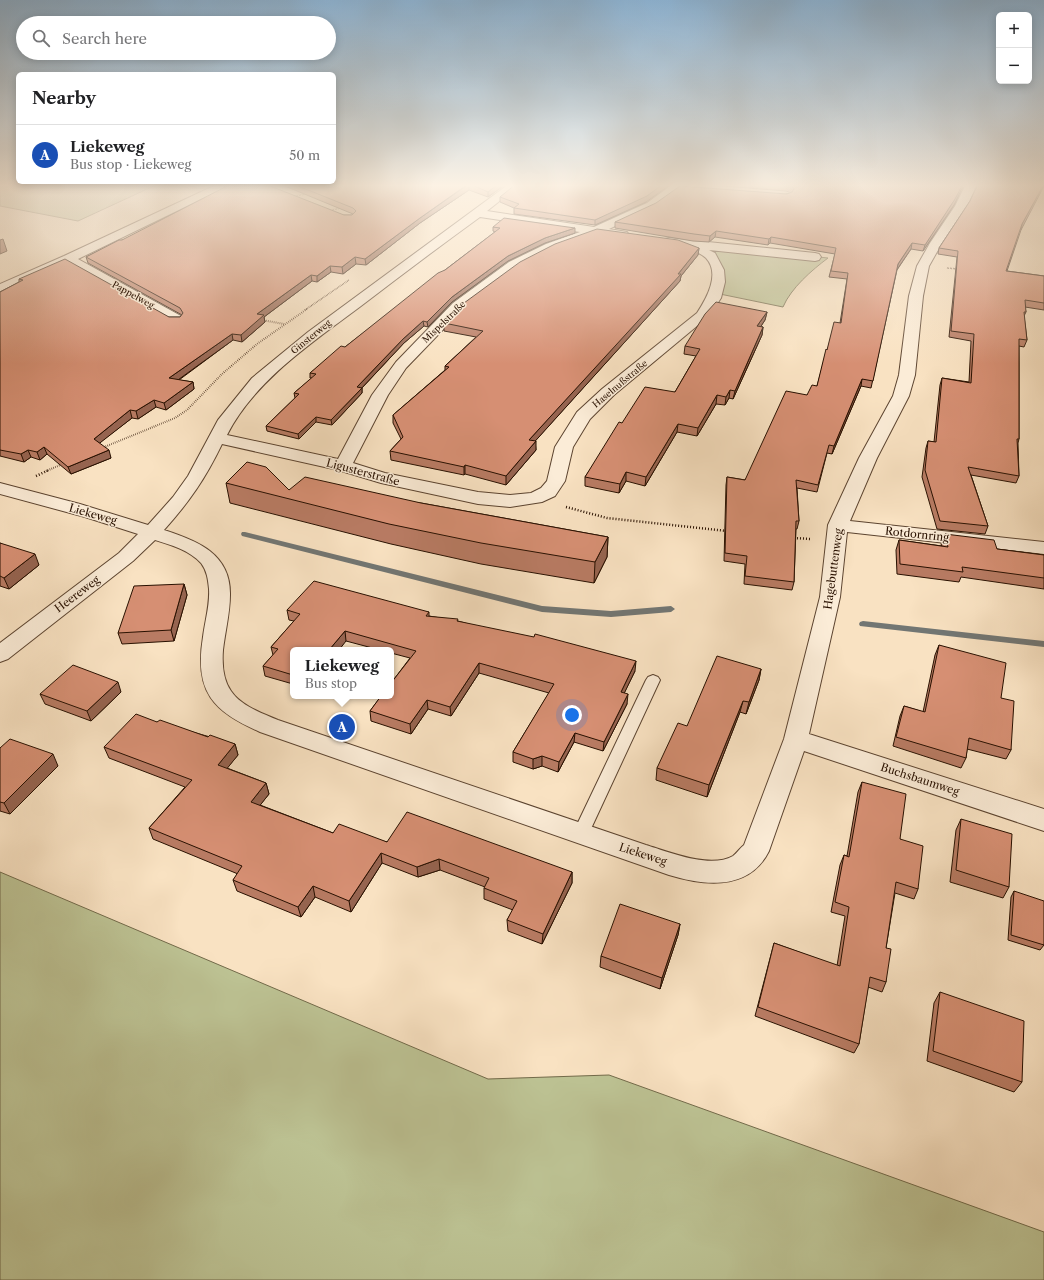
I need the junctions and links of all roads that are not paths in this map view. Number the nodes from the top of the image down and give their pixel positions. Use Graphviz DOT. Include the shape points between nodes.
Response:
graph roads {
  1 [pos="100,244"];
  2 [pos="437,244"];
  3 [pos="559,244"];
  4 [pos="688,244"];
  5 [pos="936,244"];
  6 [pos="815,257"];
  7 [pos="68,259"];
  8 [pos="0,289"];
  9 [pos="176,319"];
  10 [pos="217,438"];
  11 [pos="343,466"];
  12 [pos="5,491"];
  13 [pos="510,501"];
  14 [pos="152,532"];
  15 [pos="837,533"];
  16 [pos="1044,548"];
  17 [pos="0,654"];
  18 [pos="653,680"];
  19 [pos="796,739"];
  20 [pos="1044,820"];
  21 [pos="581,833"];
  22 [pos="688,869"];
  1 -- 7 [label="street"];
  2 -- 10 [label="street, Ginsterweg" via="312,335 258,381 226,420"];
  3 -- 11 [label="street, Mispelstraße" via="514,265 458,306 401,365 380,395"];
  4 -- 6 [label="street"];
  4 -- 13 [label="street, Haselnußstraße" via="711,256 718,270 714,298 702,316 582,416 564,447 556,481 548,492 535,498"];
  5 -- 15 [label="street, Hagebuttenweg" via="924,266 916,296 911,349 901,396 868,458"];
  7 -- 8 [label="street"];
  7 -- 9 [label="street, Pappelweg"];
  10 -- 11 [label="street, Ligusterstraße"];
  10 -- 14 [label="street, Ginsterweg" via="180,501"];
  11 -- 13 [label="street, Ligusterstraße" via="381,478 478,498"];
  12 -- 14 [label="street, Liekeweg"];
  14 -- 17 [label="street, Heereweg" via="126,557"];
  14 -- 21 [label="street, Liekeweg" via="194,549 210,561 216,570 220,581 220,594 210,656 212,671 216,687 226,701 241,713 269,726"];
  15 -- 16 [label="street, Rotdornring"];
  15 -- 19 [label="street, Hagebuttenweg" via="830,597"];
  18 -- 21 [label="lane"];
  19 -- 20 [label="street, Buchsbaumweg"];
  19 -- 22 [label="street, Hagebuttenweg" via="755,850 743,864 728,870 711,872"];
  21 -- 22 [label="street, Liekeweg"];
}
